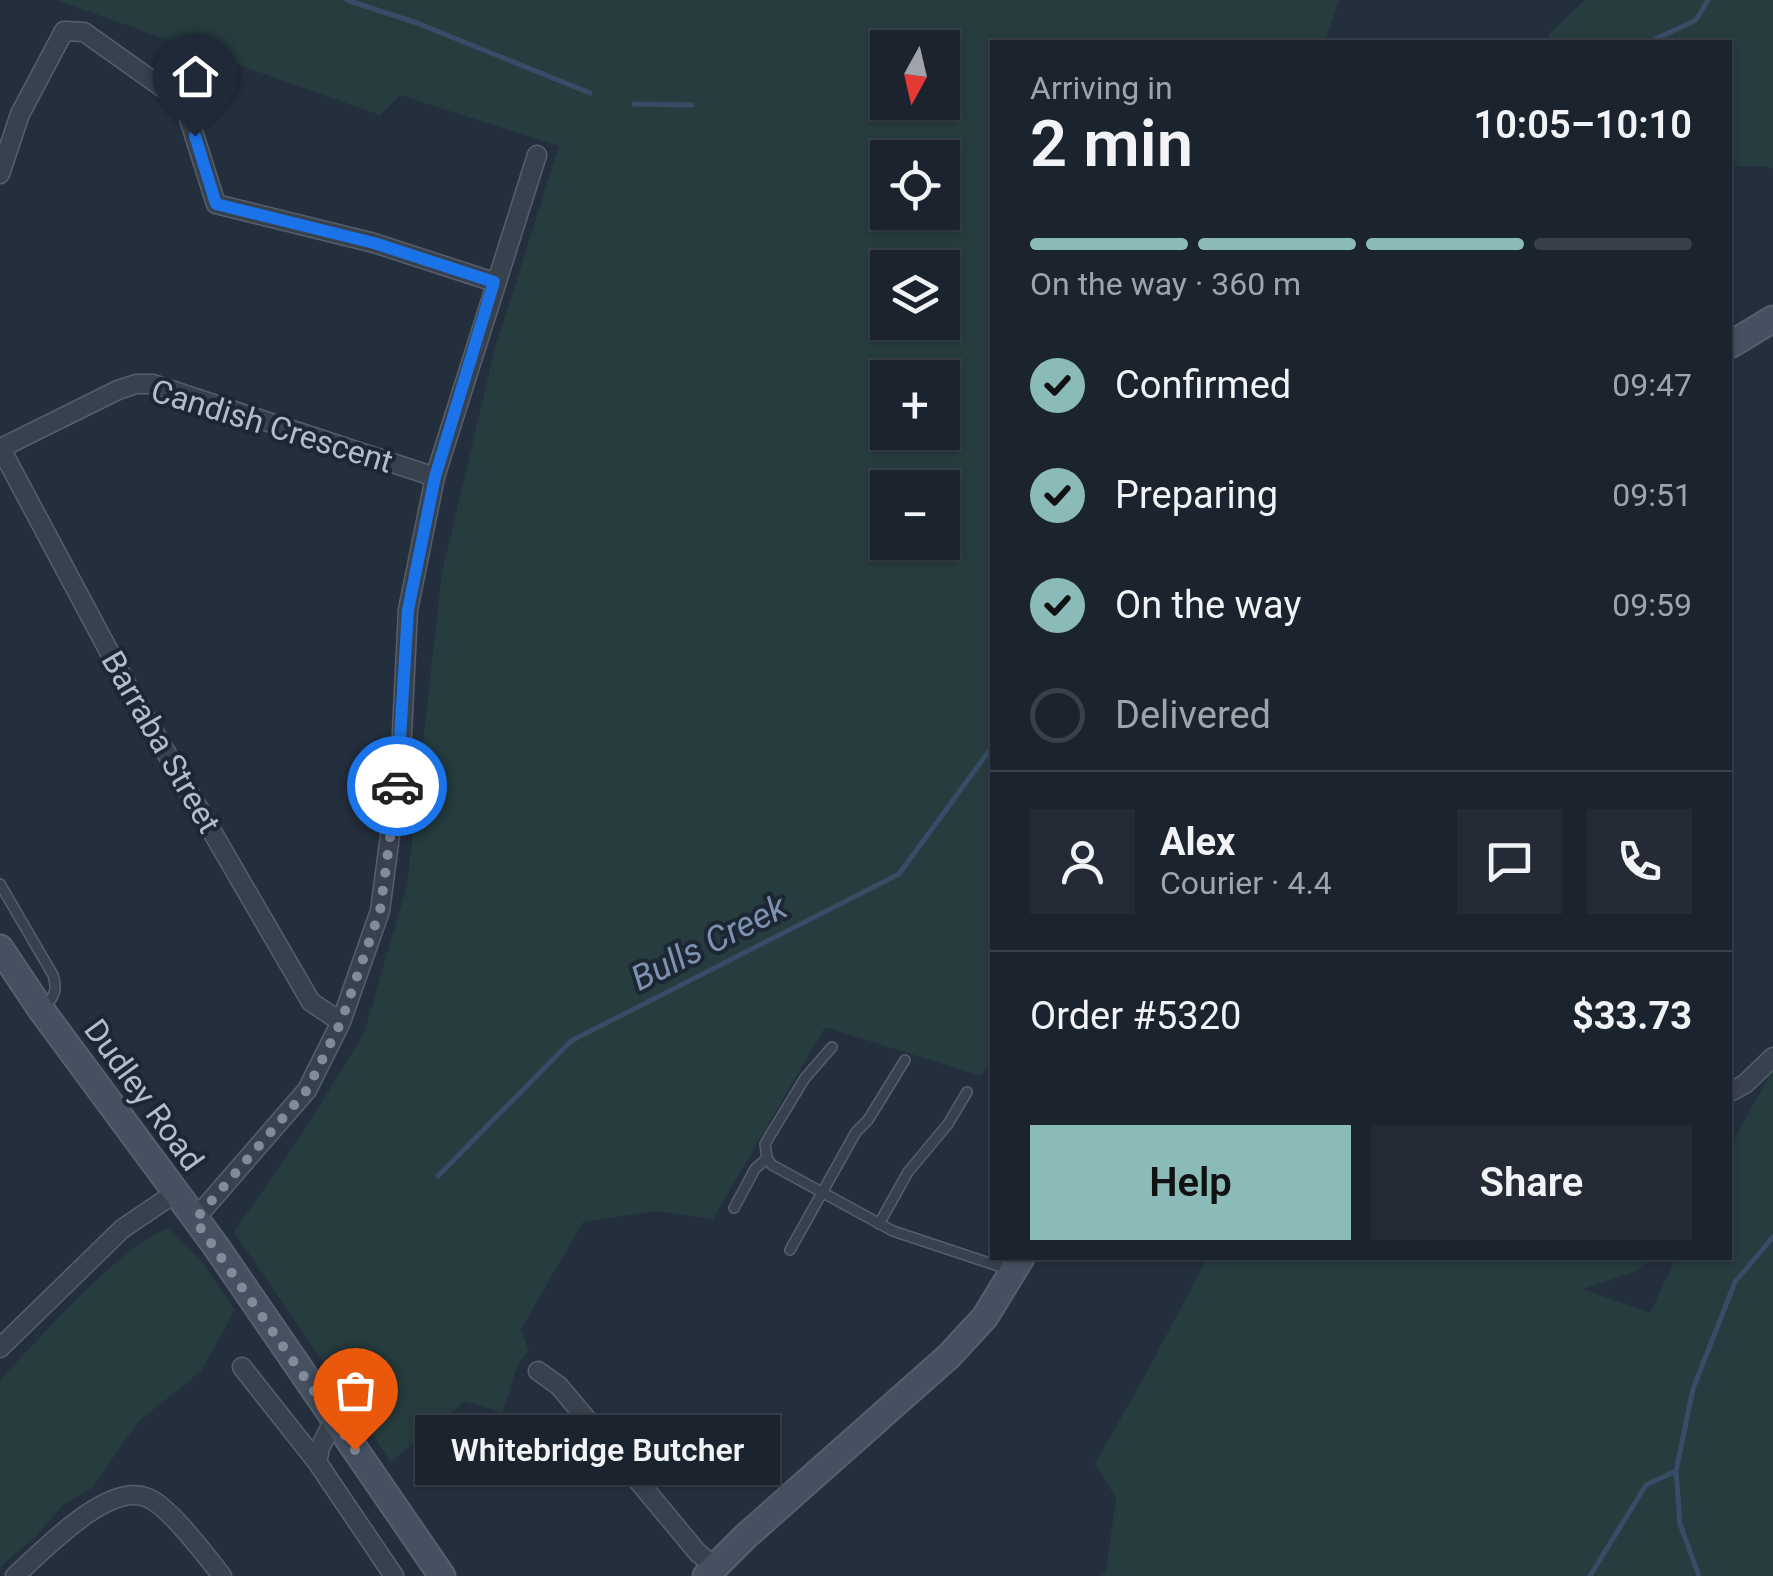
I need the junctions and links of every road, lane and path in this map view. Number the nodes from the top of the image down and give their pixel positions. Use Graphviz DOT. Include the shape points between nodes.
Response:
graph roads {
  1 [pos="536,155"];
  2 [pos="0,174"];
  3 [pos="494,282"];
  4 [pos="1773,319"];
  5 [pos="1732,345"];
  6 [pos="1,447"];
  7 [pos="435,477"];
  8 [pos="0,884"];
  9 [pos="0,948"];
  10 [pos="42,1011"];
  11 [pos="341,1022"];
  12 [pos="832,1047"];
  13 [pos="1773,1057"];
  14 [pos="905,1060"];
  15 [pos="1732,1091"];
  16 [pos="967,1092"];
  17 [pos="767,1158"];
  18 [pos="820,1192"];
  19 [pos="174,1193"];
  20 [pos="734,1208"];
  21 [pos="195,1220"];
  22 [pos="879,1224"];
  23 [pos="790,1250"];
  24 [pos="990,1258"];
  25 [pos="1017,1264"];
  26 [pos="0,1348"];
  27 [pos="242,1367"];
  28 [pos="538,1371"];
  29 [pos="334,1419"];
  30 [pos="317,1462"];
  31 [pos="710,1571"];
  32 [pos="15,1576"];
  33 [pos="222,1576"];
  34 [pos="394,1576"];
  35 [pos="442,1576"];
  1 -- 3 [label="street"];
  2 -- 3 [label="street" via="20,114 64,31 84,32 184,103 216,204 374,243"];
  3 -- 7 [label="street"];
  4 -- 5 [label="main road"];
  6 -- 7 [label="street, Candish Crescent" via="118,390 153,384"];
  6 -- 11 [label="street, Barraba Street" via="128,688 311,1002"];
  7 -- 11 [label="street" via="408,610 402,753 380,911"];
  8 -- 10 [label="lane" via="57,986"];
  9 -- 10 [label="main road, Dudley Road"];
  10 -- 19 [label="main road, Dudley Road"];
  11 -- 21 [label="street" via="307,1090"];
  12 -- 17 [label="lane" via="765,1144"];
  13 -- 15 [label="street"];
  14 -- 18 [label="lane"];
  16 -- 22 [label="lane"];
  17 -- 18 [label="lane"];
  17 -- 20 [label="lane"];
  18 -- 22 [label="lane"];
  18 -- 23 [label="lane"];
  19 -- 21 [label="main road, Dudley Road"];
  19 -- 26 [label="street" via="122,1229"];
  21 -- 29 [label="main road, Dudley Road"];
  22 -- 24 [label="lane" via="927,1244"];
  25 -- 31 [label="main road" via="985,1317 949,1356"];
  27 -- 30 [label="street"];
  28 -- 31 [label="street" via="559,1386"];
  29 -- 30 [label="street"];
  29 -- 35 [label="main road, Dudley Road"];
  30 -- 34 [label="street"];
  32 -- 33 [label="street" via="99,1505 134,1494 151,1498"];
}
